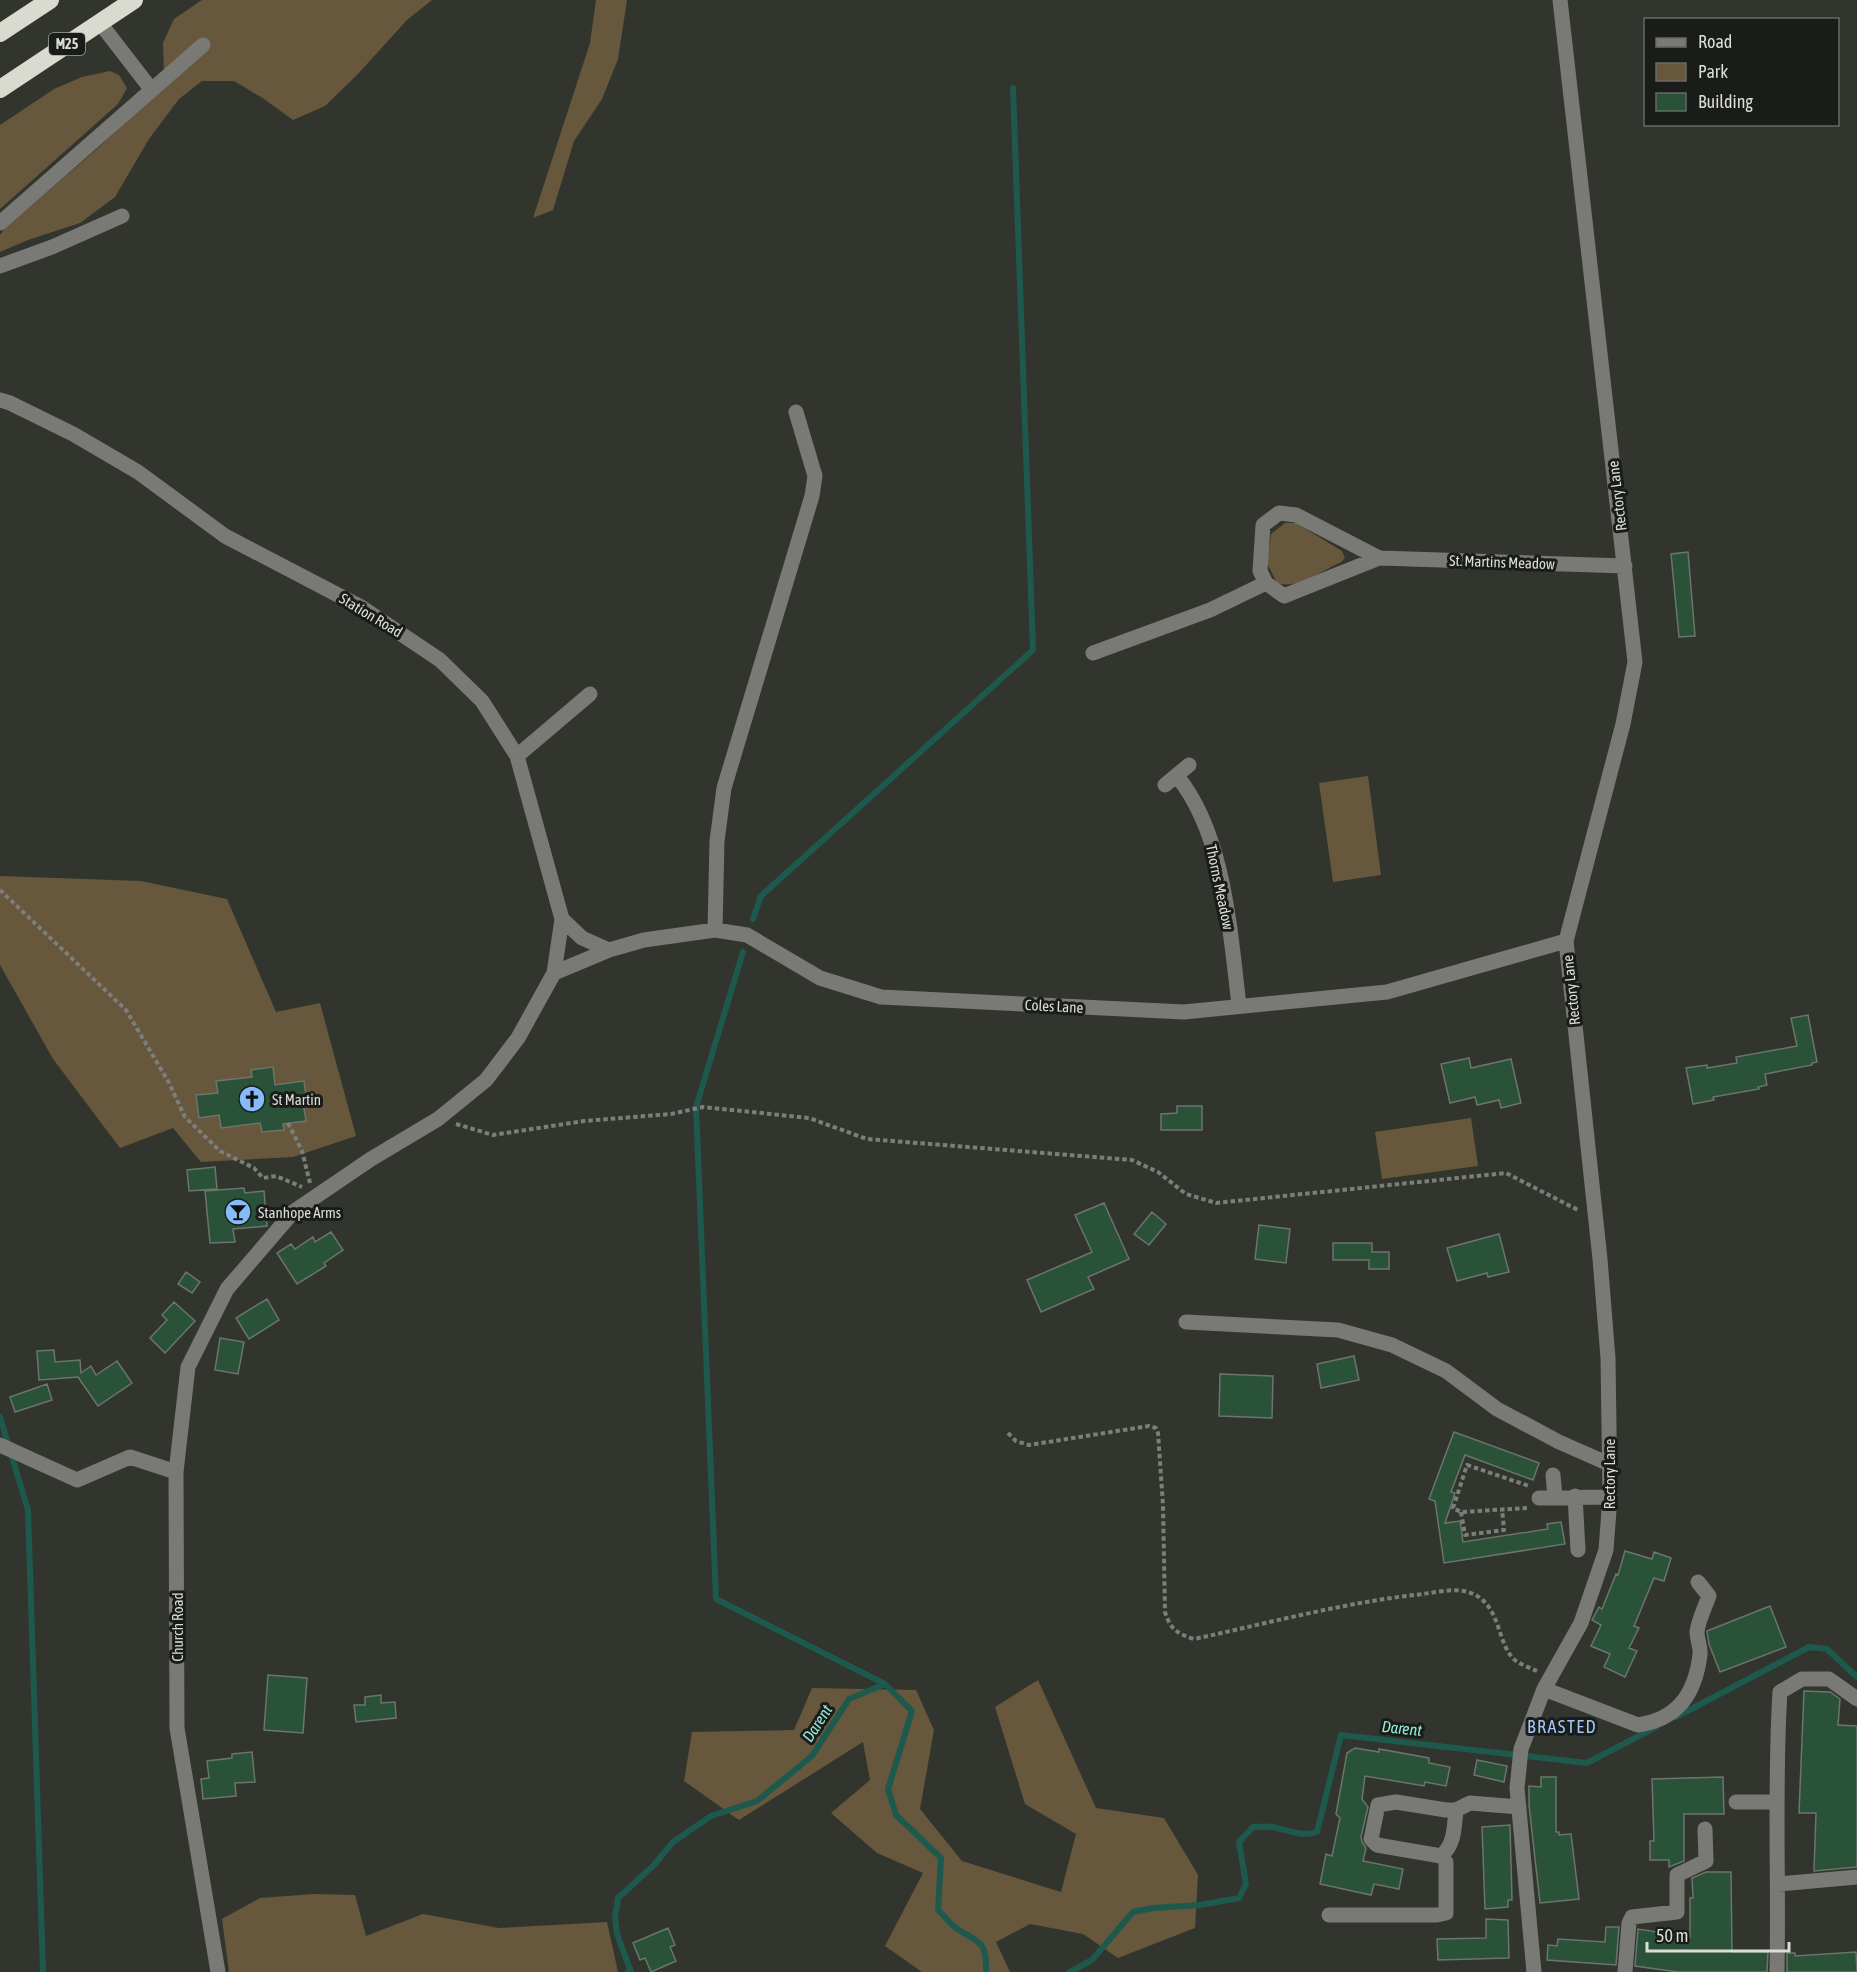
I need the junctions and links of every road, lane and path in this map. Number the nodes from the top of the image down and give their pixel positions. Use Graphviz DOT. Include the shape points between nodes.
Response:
graph roads {
  1 [pos="50,0"];
  2 [pos="134,0"];
  3 [pos="1560,0"];
  4 [pos="100,23"];
  5 [pos="0,33"];
  6 [pos="203,45"];
  7 [pos="0,89"];
  8 [pos="151,89"];
  9 [pos="122,216"];
  10 [pos="0,223"];
  11 [pos="0,266"];
  12 [pos="0,400"];
  13 [pos="796,412"];
  14 [pos="1378,558"];
  15 [pos="1625,566"];
  16 [pos="1266,583"];
  17 [pos="1093,653"];
  18 [pos="590,694"];
  19 [pos="517,756"];
  20 [pos="1189,765"];
  21 [pos="0,890"];
  22 [pos="562,919"];
  23 [pos="715,930"];
  24 [pos="1566,941"];
  25 [pos="609,950"];
  26 [pos="555,973"];
  27 [pos="1239,1005"];
  28 [pos="438,1119"];
  29 [pos="288,1123"];
  30 [pos="313,1198"];
  31 [pos="1596,1219"];
  32 [pos="1186,1322"];
  33 [pos="1008,1433"];
  34 [pos="0,1445"];
  35 [pos="1609,1464"];
  36 [pos="176,1472"];
  37 [pos="1553,1475"];
  38 [pos="1575,1496"];
  39 [pos="1534,1497"];
  40 [pos="1555,1497"];
  41 [pos="1610,1497"];
  42 [pos="1502,1509"];
  43 [pos="1461,1512"];
  44 [pos="1578,1550"];
  45 [pos="1698,1582"];
  46 [pos="1548,1683"];
  47 [pos="1857,1699"];
  48 [pos="1736,1802"];
  49 [pos="1776,1802"];
  50 [pos="1519,1807"];
  51 [pos="1456,1810"];
  52 [pos="1705,1829"];
  53 [pos="1441,1856"];
  54 [pos="1857,1877"];
  55 [pos="1779,1884"];
  56 [pos="1329,1915"];
  57 [pos="218,1972"];
  58 [pos="1534,1972"];
  59 [pos="1625,1972"];
  60 [pos="1777,1972"];
  1 -- 5 [label="highway"];
  2 -- 4 [label="highway, M25"];
  3 -- 15 [label="street, Rectory Lane"];
  4 -- 7 [label="highway, M25"];
  4 -- 8 [label="street"];
  6 -- 8 [label="street"];
  8 -- 10 [label="street"];
  9 -- 11 [label="street"];
  12 -- 19 [label="street, Station Road" via="73,434 129,467 225,536 361,607 440,660 482,701"];
  13 -- 23 [label="street" via="815,476 812,496 724,788 717,841"];
  14 -- 15 [label="street, St. Martins Meadow"];
  14 -- 16 [label="street, St. Martins Meadow" via="1284,596"];
  14 -- 16 [label="street, St. Martins Meadow" via="1296,514 1279,513 1263,525 1260,571"];
  15 -- 24 [label="street, Rectory Lane" via="1635,662 1623,724"];
  16 -- 17 [label="street" via="1210,610"];
  18 -- 19 [label="street"];
  19 -- 22 [label="street, Station Road"];
  20 -- 27 [label="street, Thorns Meadow" via="1171,780 1187,789 1208,829 1227,908"];
  21 -- 30 [label="path" via="126,1010 185,1117 220,1151 254,1168 262,1178 276,1176 301,1187"];
  22 -- 25 [label="street" via="582,938"];
  22 -- 26 [label="street, Station Road"];
  23 -- 25 [label="street, Coles Lane" via="644,940"];
  23 -- 27 [label="street, Coles Lane" via="747,935 820,978 881,997 1184,1012"];
  24 -- 27 [label="street, Coles Lane" via="1387,992"];
  24 -- 31 [label="street, Rectory Lane"];
  25 -- 26 [label="street, Coles Lane"];
  26 -- 28 [label="street, Church Road" via="518,1038 486,1080"];
  28 -- 30 [label="street, Church Road"];
  28 -- 31 [label="path" via="494,1135 704,1108 810,1118 867,1138 1132,1160 1158,1172 1186,1194 1216,1203 1506,1173"];
  29 -- 30 [label="path" via="302,1150"];
  30 -- 36 [label="street, Church Road" via="292,1212 227,1289 188,1367"];
  31 -- 35 [label="street, Rectory Lane" via="1608,1358"];
  32 -- 35 [label="street" via="1338,1330 1392,1345 1446,1371 1497,1408"];
  33 -- 46 [label="path" via="1029,1445 1156,1428 1163,1504 1165,1612 1168,1624 1178,1634 1194,1639 1392,1597 1468,1592 1482,1600 1494,1616 1516,1661"];
  34 -- 36 [label="street" via="77,1480 130,1457"];
  35 -- 41 [label="street, Rectory Lane"];
  36 -- 57 [label="street, Church Road" via="177,1728"];
  37 -- 40 [label="street"];
  38 -- 40 [label="street"];
  38 -- 41 [label="street"];
  38 -- 44 [label="street"];
  39 -- 40 [label="street"];
  39 -- 42 [label="path"];
  39 -- 43 [label="path" via="1467,1465 1453,1508"];
  41 -- 46 [label="street, Rectory Lane" via="1606,1550 1581,1623"];
  42 -- 43 [label="path"];
  42 -- 43 [label="path" via="1504,1530 1465,1535"];
  45 -- 46 [label="street" via="1709,1596 1697,1631 1700,1653 1693,1689 1675,1712 1653,1723 1638,1725"];
  46 -- 50 [label="street, Rectory Lane" via="1521,1749"];
  47 -- 49 [label="street" via="1829,1679 1802,1678 1780,1692"];
  48 -- 49 [label="street"];
  49 -- 55 [label="street"];
  50 -- 51 [label="street" via="1470,1803"];
  50 -- 58 [label="street, Rectory Lane"];
  51 -- 53 [label="street" via="1453,1838"];
  51 -- 53 [label="street" via="1388,1802 1378,1805 1371,1839 1377,1845"];
  52 -- 59 [label="street" via="1706,1861 1677,1875 1677,1912 1632,1917"];
  53 -- 56 [label="street" via="1446,1862 1446,1913"];
  54 -- 55 [label="street"];
  55 -- 60 [label="street"];
}
